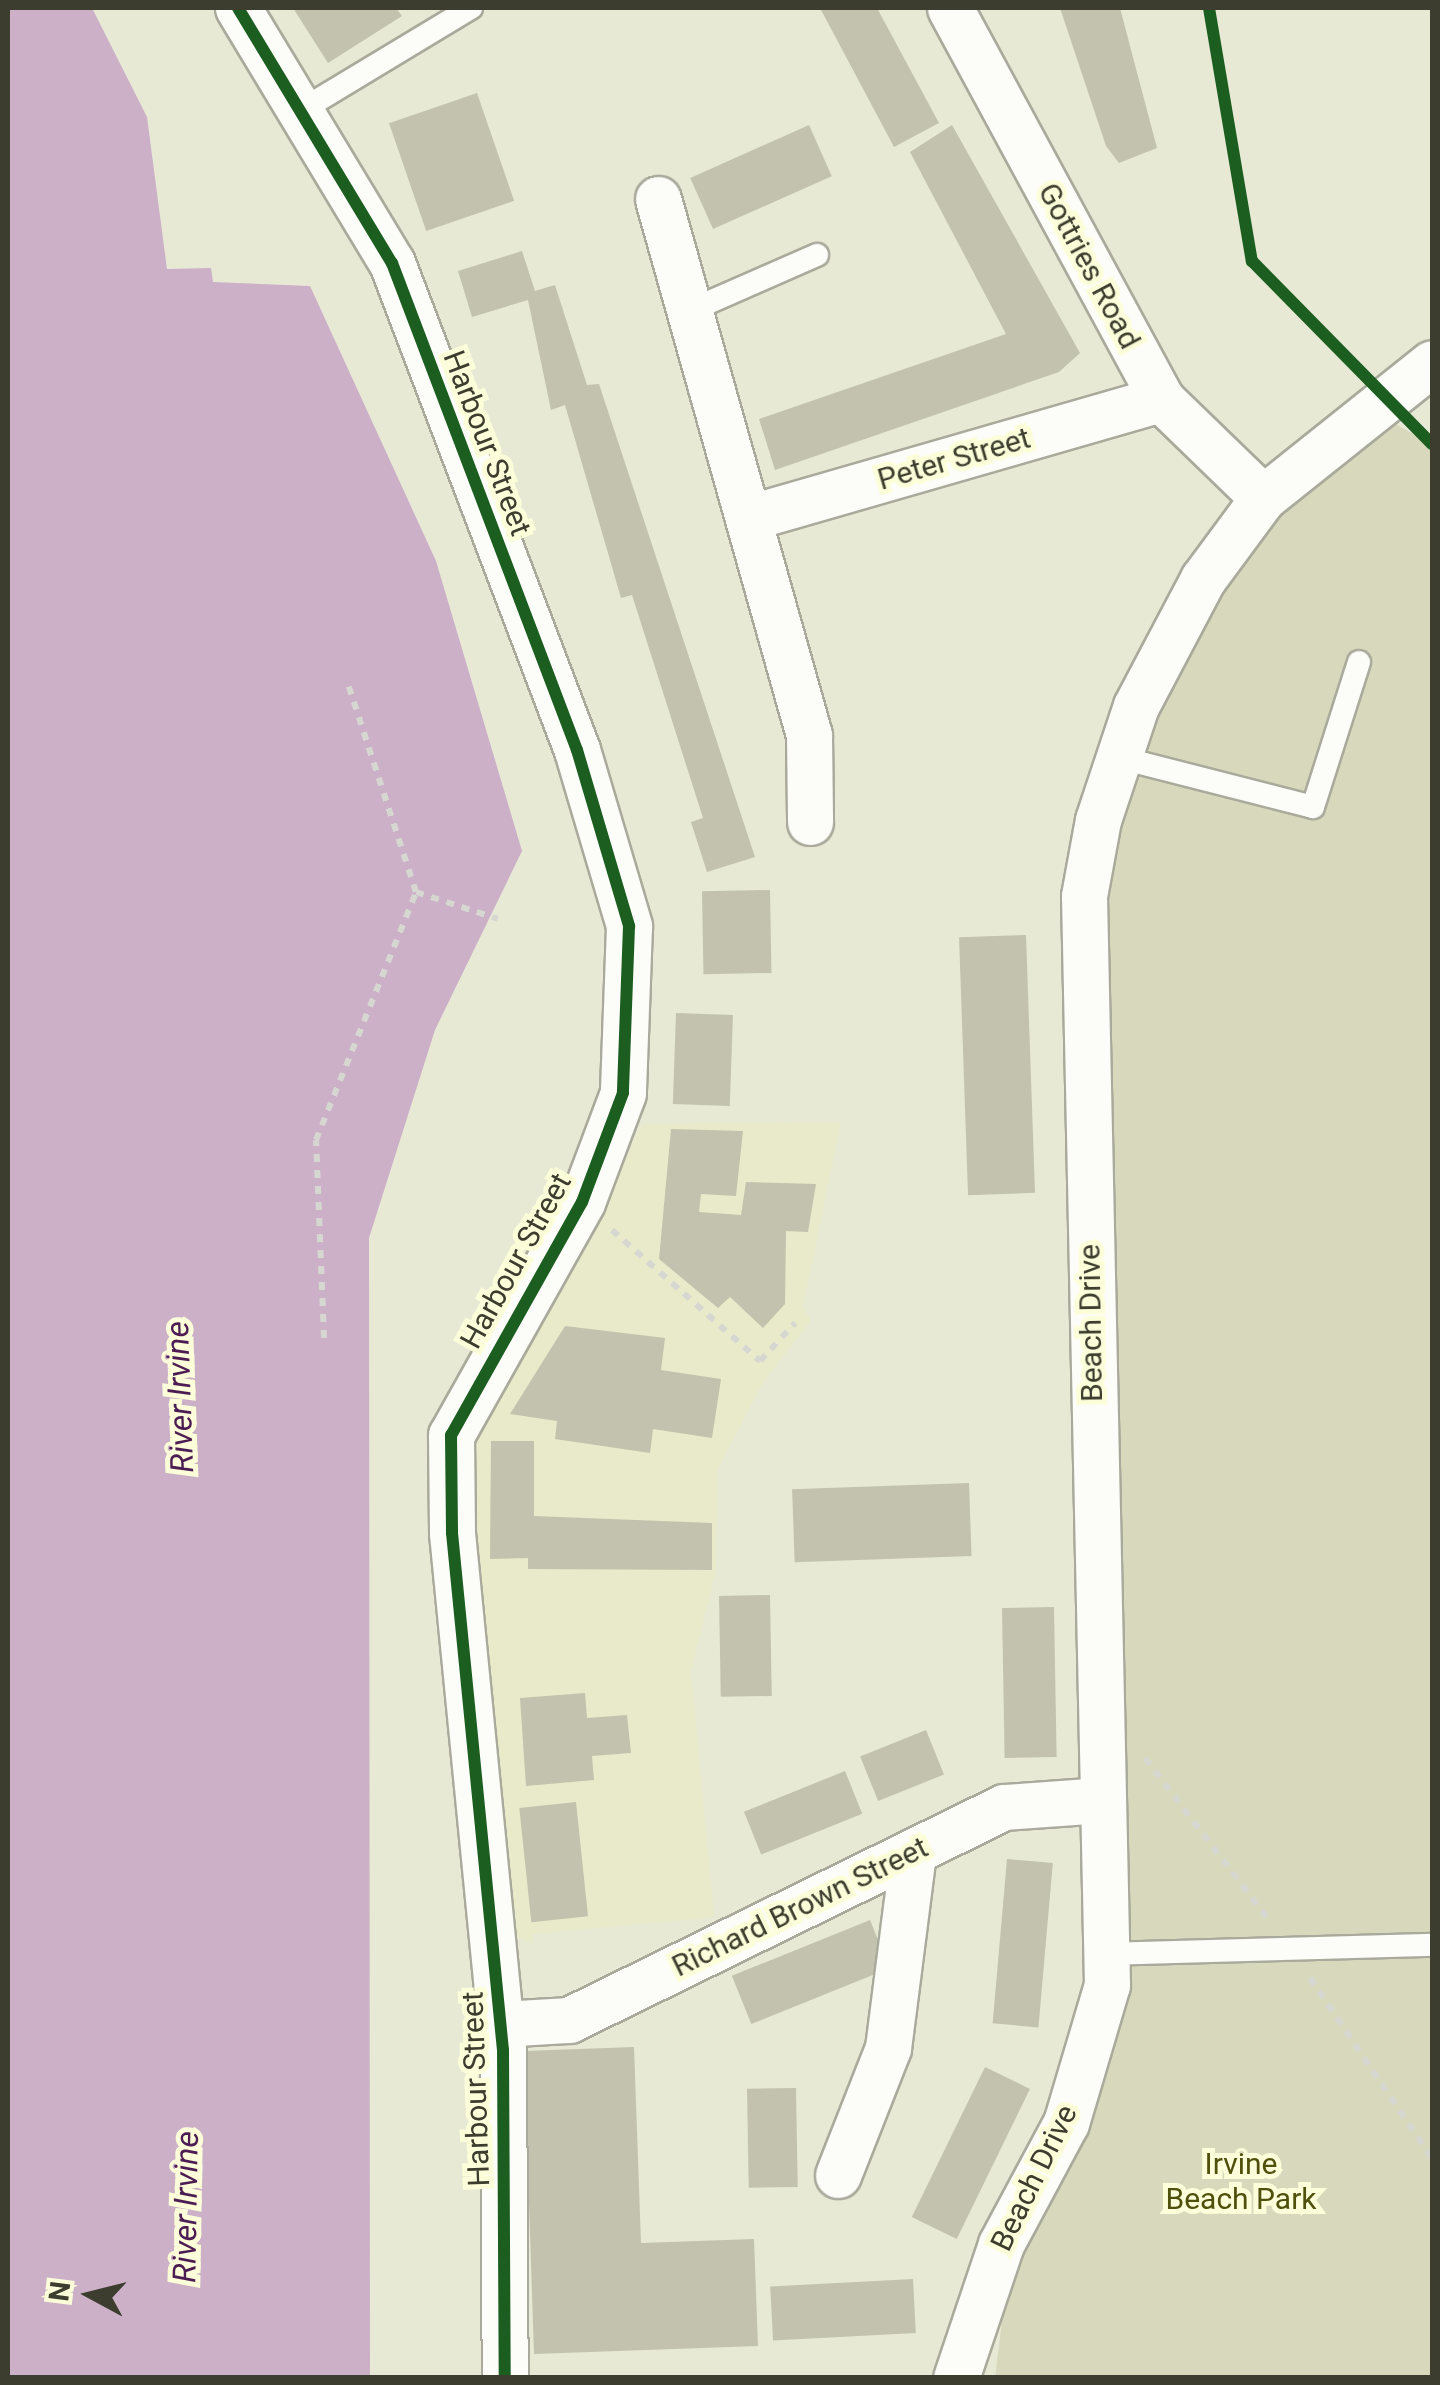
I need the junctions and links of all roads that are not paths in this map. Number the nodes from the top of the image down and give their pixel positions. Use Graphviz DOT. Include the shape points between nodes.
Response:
graph roads {
  1 [pos="238,8"];
  2 [pos="471,8"];
  3 [pos="950,8"];
  4 [pos="300,111"];
  5 [pos="658,199"];
  6 [pos="817,255"];
  7 [pos="687,312"];
  8 [pos="1432,364"];
  9 [pos="1161,399"];
  10 [pos="1263,498"];
  11 [pos="748,518"];
  12 [pos="1359,662"];
  13 [pos="1117,756"];
  14 [pos="810,822"];
  15 [pos="1102,1800"];
  16 [pos="913,1852"];
  17 [pos="1432,1946"];
  18 [pos="1106,1954"];
  19 [pos="501,2024"];
  20 [pos="838,2175"];
  21 [pos="946,2377"];
  22 [pos="505,2378"];
  1 -- 4 [label="street, Harbour Street"];
  2 -- 4 [label="lane"];
  3 -- 9 [label="street, Gottries Road"];
  4 -- 19 [label="street, Harbour Street" via="392,263 577,750 630,926 622,1094 582,1202 451,1435 452,1533"];
  5 -- 7 [label="street"];
  6 -- 7 [label="lane"];
  7 -- 11 [label="street"];
  8 -- 10 [label="street, Beach Drive"];
  9 -- 10 [label="street, Gottries Road"];
  9 -- 11 [label="street, Peter Street"];
  10 -- 13 [label="street, Beach Drive" via="1165,642"];
  11 -- 14 [label="street" via="809,735"];
  12 -- 13 [label="lane" via="1313,807"];
  13 -- 15 [label="street, Beach Drive" via="1084,896"];
  15 -- 16 [label="street, Richard Brown Street" via="1004,1807"];
  15 -- 18 [label="street, Beach Drive"];
  16 -- 19 [label="street, Richard Brown Street" via="569,2020"];
  16 -- 20 [label="street" via="888,2048"];
  17 -- 18 [label="lane"];
  18 -- 21 [label="street, Beach Drive" via="1107,1986 1066,2122 1001,2244"];
  19 -- 22 [label="street, Harbour Street"];
}
